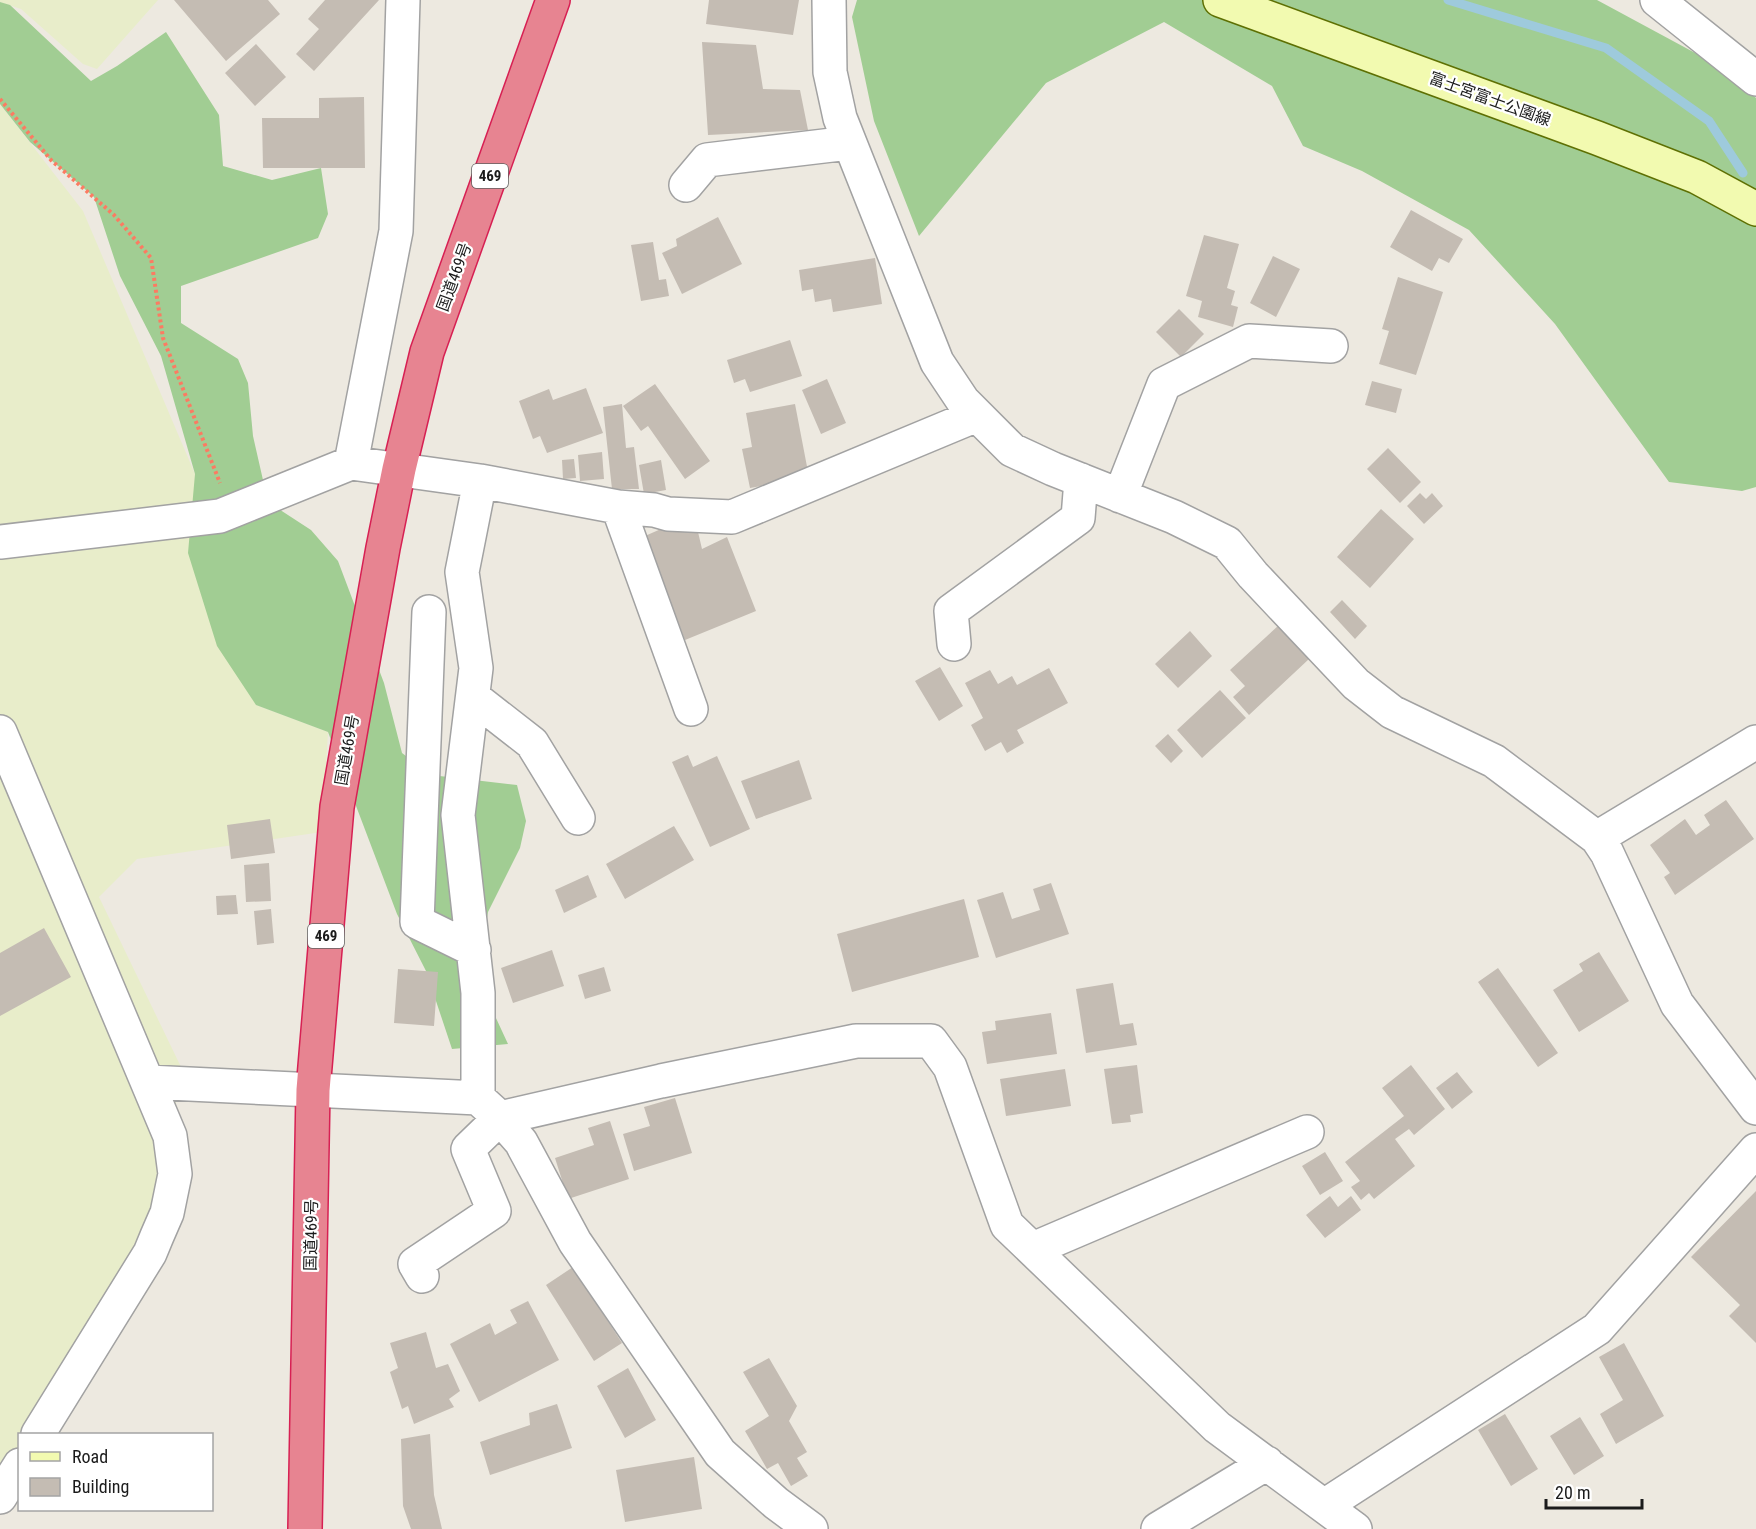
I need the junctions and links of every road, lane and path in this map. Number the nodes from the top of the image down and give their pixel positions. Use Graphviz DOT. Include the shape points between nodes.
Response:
graph roads {
  1 [pos="403,0"];
  2 [pos="553,0"];
  3 [pos="829,0"];
  4 [pos="1220,0"];
  5 [pos="1658,0"];
  6 [pos="1756,79"];
  7 [pos="0,99"];
  8 [pos="849,143"];
  9 [pos="686,185"];
  10 [pos="1756,209"];
  11 [pos="1331,346"];
  12 [pos="977,415"];
  13 [pos="351,463"];
  14 [pos="399,469"];
  15 [pos="1081,480"];
  16 [pos="480,481"];
  17 [pos="1120,496"];
  18 [pos="618,507"];
  19 [pos="220,516"];
  20 [pos="0,542"];
  21 [pos="429,612"];
  22 [pos="954,644"];
  23 [pos="472,698"];
  24 [pos="691,709"];
  25 [pos="0,732"];
  26 [pos="1756,742"];
  27 [pos="578,818"];
  28 [pos="1598,838"];
  29 [pos="474,950"];
  30 [pos="148,1082"];
  31 [pos="314,1090"];
  32 [pos="489,1108"];
  33 [pos="1756,1108"];
  34 [pos="1307,1132"];
  35 [pos="1756,1150"];
  36 [pos="1033,1249"];
  37 [pos="422,1276"];
  38 [pos="39,1433"];
  39 [pos="1267,1463"];
  40 [pos="18,1468"];
  41 [pos="0,1497"];
  42 [pos="1324,1506"];
  43 [pos="305,1529"];
  44 [pos="811,1529"];
  45 [pos="1158,1529"];
  46 [pos="1355,1529"];
  1 -- 13 [label="street" via="396,231"];
  2 -- 14 [label="highway, 国道469号 / 469" via="427,352"];
  3 -- 8 [label="street" via="830,72"];
  4 -- 10 [label="main road, 富士宮富士公園線" via="1697,177"];
  5 -- 6 [label="street"];
  7 -- 19 [label="path" via="51,160 114,215 151,258 163,338 220,479"];
  8 -- 9 [label="street" via="707,160"];
  8 -- 12 [label="street" via="937,362"];
  11 -- 17 [label="street" via="1249,341 1164,384"];
  12 -- 15 [label="street" via="1012,450"];
  12 -- 18 [label="street" via="732,517"];
  13 -- 14 [label="street"];
  13 -- 19 [label="street"];
  14 -- 16 [label="street"];
  14 -- 31 [label="highway, 国道469号 / 469" via="337,807"];
  15 -- 17 [label="street"];
  15 -- 22 [label="street" via="1078,518 951,612"];
  16 -- 18 [label="street"];
  16 -- 23 [label="street" via="462,572 476,668"];
  17 -- 28 [label="street" via="1227,543 1356,684 1392,712 1494,761"];
  18 -- 24 [label="street"];
  19 -- 20 [label="street"];
  21 -- 29 [label="street" via="417,922"];
  23 -- 27 [label="street" via="532,744"];
  23 -- 29 [label="street" via="458,815"];
  25 -- 30 [label="street"];
  26 -- 28 [label="street"];
  28 -- 33 [label="street" via="1677,1004"];
  29 -- 32 [label="street"];
  30 -- 31 [label="street"];
  30 -- 38 [label="street" via="170,1136 175,1174 167,1213 150,1252"];
  31 -- 32 [label="street"];
  31 -- 43 [label="highway, 国道469号 / 469"];
  32 -- 36 [label="street" via="661,1081 855,1041 931,1041 950,1067 1006,1225"];
  32 -- 37 [label="street" via="468,1149 494,1211 415,1264"];
  32 -- 44 [label="street" via="521,1142 575,1242 720,1453"];
  34 -- 36 [label="street"];
  35 -- 42 [label="street" via="1597,1329"];
  36 -- 39 [label="street" via="1217,1427"];
  39 -- 42 [label="street"];
  39 -- 45 [label="street"];
  40 -- 41 [label="street"];
  42 -- 46 [label="street"];
}
